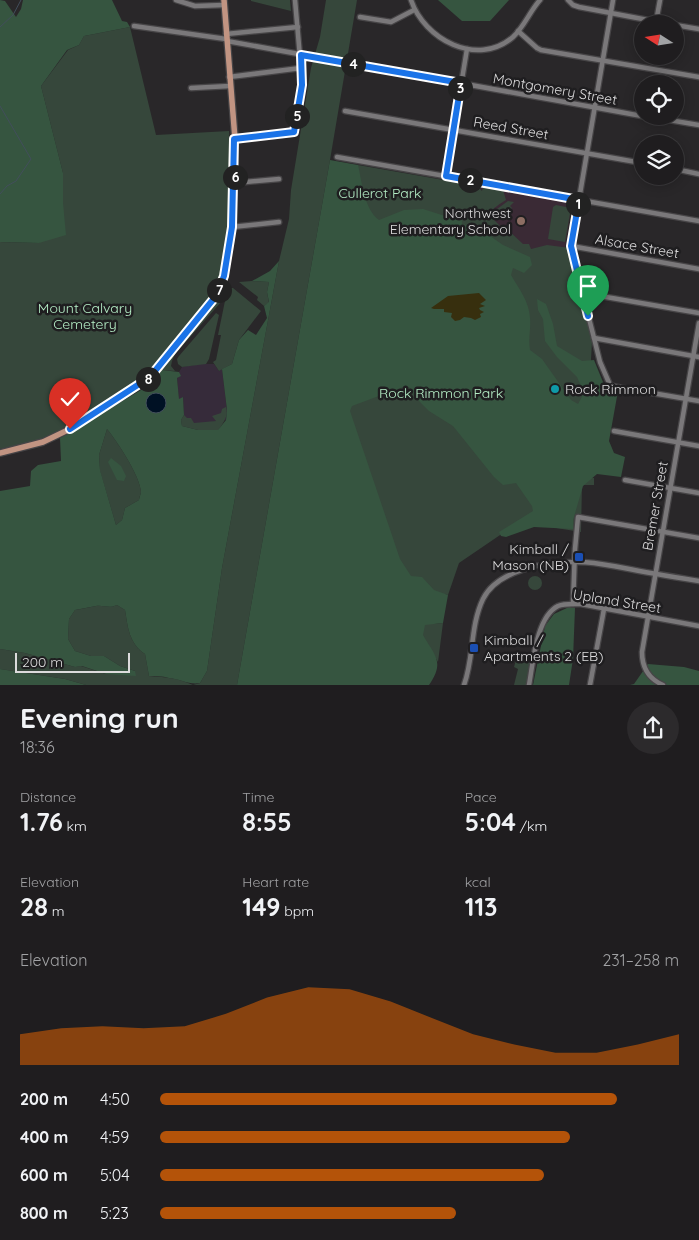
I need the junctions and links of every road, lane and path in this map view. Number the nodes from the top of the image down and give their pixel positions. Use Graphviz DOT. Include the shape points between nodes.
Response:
graph roads {
  1 [pos="176,0"];
  2 [pos="294,0"];
  3 [pos="411,0"];
  4 [pos="540,0"];
  5 [pos="568,0"];
  6 [pos="613,0"];
  7 [pos="660,0"];
  8 [pos="224,3"];
  9 [pos="414,10"];
  10 [pos="611,13"];
  11 [pos="657,15"];
  12 [pos="360,18"];
  13 [pos="634,18"];
  14 [pos="134,26"];
  15 [pos="684,26"];
  16 [pos="298,27"];
  17 [pos="699,29"];
  18 [pos="518,31"];
  19 [pos="226,38"];
  20 [pos="467,48"];
  21 [pos="301,55"];
  22 [pos="603,60"];
  23 [pos="301,68"];
  24 [pos="229,77"];
  25 [pos="699,77"];
  26 [pos="461,83"];
  27 [pos="230,86"];
  28 [pos="192,88"];
  29 [pos="594,108"];
  30 [pos="346,111"];
  31 [pos="634,114"];
  32 [pos="684,123"];
  33 [pos="699,125"];
  34 [pos="453,130"];
  35 [pos="234,139"];
  36 [pos="587,153"];
  37 [pos="337,157"];
  38 [pos="634,162"];
  39 [pos="684,171"];
  40 [pos="699,174"];
  41 [pos="446,176"];
  42 [pos="279,179"];
  43 [pos="234,183"];
  44 [pos="579,200"];
  45 [pos="699,221"];
  46 [pos="279,222"];
  47 [pos="232,227"];
  48 [pos="571,246"];
  49 [pos="699,269"];
  50 [pos="583,293"];
  51 [pos="699,313"];
  52 [pos="699,322"];
  53 [pos="594,338"];
  54 [pos="693,356"];
  55 [pos="699,357"];
  56 [pos="686,399"];
  57 [pos="699,401"];
  58 [pos="614,431"];
  59 [pos="678,442"];
  60 [pos="699,446"];
  61 [pos="0,454"];
  62 [pos="626,480"];
  63 [pos="670,488"];
  64 [pos="699,493"];
  65 [pos="662,531"];
  66 [pos="699,538"];
  67 [pos="574,562"];
  68 [pos="655,574"];
  69 [pos="699,581"];
  70 [pos="573,604"];
  71 [pos="604,609"];
  72 [pos="647,617"];
  73 [pos="699,626"];
  74 [pos="464,685"];
  75 [pos="529,685"];
  76 [pos="590,685"];
  77 [pos="663,685"];
  1 -- 8 [label="street" via="199,6"];
  2 -- 16 [label="street"];
  3 -- 9 [label="street"];
  4 -- 18 [label="street"];
  5 -- 10 [label="street" via="579,8"];
  6 -- 10 [label="street"];
  7 -- 11 [label="street"];
  8 -- 19 [label="main road"];
  9 -- 12 [label="street" via="391,22"];
  9 -- 20 [label="street" via="435,35 450,44"];
  10 -- 13 [label="street"];
  10 -- 22 [label="street"];
  14 -- 19 [label="street"];
  15 -- 17 [label="street"];
  16 -- 19 [label="street"];
  16 -- 21 [label="street"];
  18 -- 20 [label="street" via="508,40 490,48"];
  18 -- 22 [label="street" via="537,48"];
  19 -- 21 [label="street, Montgomery Street"];
  19 -- 24 [label="main road"];
  20 -- 26 [label="street"];
  21 -- 23 [label="street"];
  21 -- 26 [label="street, Montgomery Street"];
  22 -- 25 [label="street"];
  22 -- 29 [label="street"];
  23 -- 24 [label="street"];
  23 -- 35 [label="street" via="302,85 294,132"];
  24 -- 27 [label="main road"];
  26 -- 29 [label="street, Montgomery Street"];
  26 -- 34 [label="street"];
  27 -- 28 [label="street"];
  27 -- 35 [label="main road"];
  29 -- 31 [label="street, Montgomery Street"];
  29 -- 36 [label="street"];
  30 -- 34 [label="street, Reed Street"];
  32 -- 33 [label="street, Montgomery Street"];
  34 -- 36 [label="street, Reed Street"];
  34 -- 41 [label="street"];
  35 -- 43 [label="main road"];
  36 -- 38 [label="street, Reed Street"];
  36 -- 44 [label="street"];
  37 -- 41 [label="street"];
  39 -- 40 [label="street"];
  41 -- 44 [label="street"];
  42 -- 43 [label="street"];
  43 -- 47 [label="main road"];
  44 -- 45 [label="street"];
  44 -- 48 [label="street"];
  46 -- 47 [label="street"];
  47 -- 61 [label="main road" via="219,292 155,373 70,429 43,442"];
  48 -- 49 [label="street, Alsace Street"];
  48 -- 50 [label="street"];
  50 -- 51 [label="street"];
  50 -- 53 [label="street"];
  52 -- 54 [label="street, Bremer Street"];
  53 -- 54 [label="street"];
  53 -- 56 [label="street" via="610,385"];
  54 -- 55 [label="street"];
  54 -- 56 [label="street, Bremer Street"];
  56 -- 57 [label="street"];
  56 -- 59 [label="street, Bremer Street"];
  58 -- 59 [label="street"];
  59 -- 60 [label="street"];
  59 -- 63 [label="street, Bremer Street"];
  62 -- 63 [label="street"];
  63 -- 64 [label="street"];
  63 -- 65 [label="street, Bremer Street"];
  65 -- 66 [label="street"];
  65 -- 67 [label="street" via="578,517"];
  65 -- 68 [label="street, Bremer Street"];
  67 -- 68 [label="street"];
  67 -- 70 [label="street"];
  67 -- 74 [label="street" via="518,572 492,587 479,611"];
  68 -- 69 [label="street"];
  68 -- 72 [label="street, Bremer Street"];
  70 -- 71 [label="street, Upland Street"];
  70 -- 75 [label="street, Upland Street" via="558,606 545,620 538,637"];
  71 -- 72 [label="street, Upland Street"];
  71 -- 76 [label="street"];
  72 -- 73 [label="street, Upland Street"];
  72 -- 77 [label="street, Bremer Street" via="642,661 650,677"];
}
